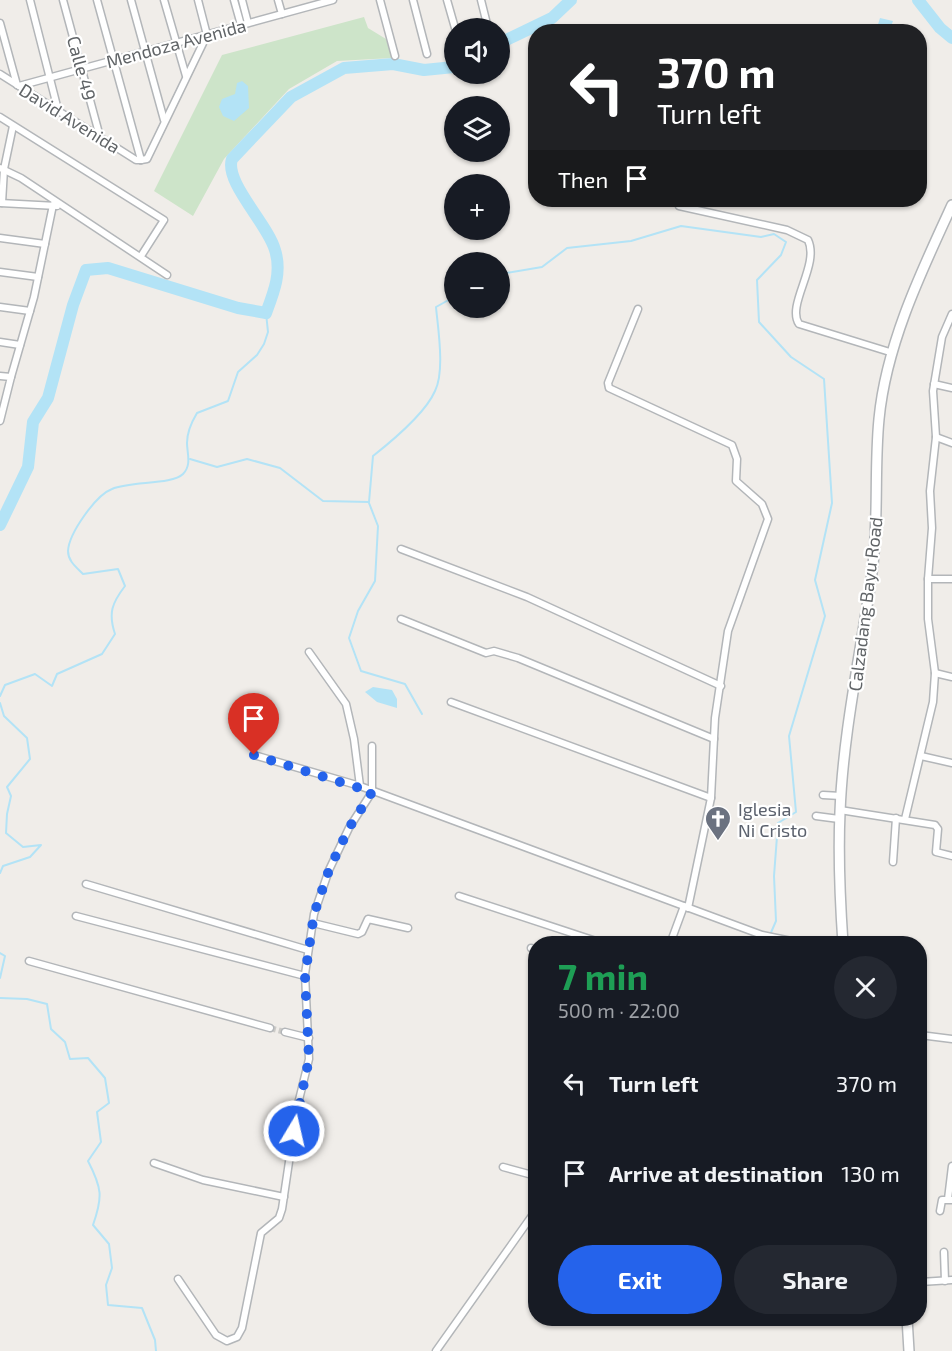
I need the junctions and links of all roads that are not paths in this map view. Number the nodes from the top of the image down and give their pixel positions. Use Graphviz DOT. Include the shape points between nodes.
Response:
graph roads {
  1 [pos="30,0"];
  2 [pos="63,0"];
  3 [pos="98,0"];
  4 [pos="131,0"];
  5 [pos="164,0"];
  6 [pos="198,0"];
  7 [pos="234,0"];
  8 [pos="242,0"];
  9 [pos="278,0"];
  10 [pos="333,0"];
  11 [pos="380,0"];
  12 [pos="413,0"];
  13 [pos="447,0"];
  14 [pos="481,0"];
  15 [pos="313,3"];
  16 [pos="282,14"];
  17 [pos="452,18"];
  18 [pos="486,18"];
  19 [pos="0,23"];
  20 [pos="248,23"];
  21 [pos="241,25"];
  22 [pos="207,35"];
  23 [pos="176,43"];
  24 [pos="146,52"];
  25 [pos="427,54"];
  26 [pos="395,56"];
  27 [pos="114,60"];
  28 [pos="82,69"];
  29 [pos="0,74"];
  30 [pos="186,76"];
  31 [pos="50,78"];
  32 [pos="18,86"];
  33 [pos="58,110"];
  34 [pos="0,117"];
  35 [pos="165,121"];
  36 [pos="13,126"];
  37 [pos="100,137"];
  38 [pos="141,160"];
  39 [pos="2,169"];
  40 [pos="1,203"];
  41 [pos="952,205"];
  42 [pos="53,206"];
  43 [pos="63,207"];
  44 [pos="684,207"];
  45 [pos="0,238"];
  46 [pos="45,244"];
  47 [pos="141,256"];
  48 [pos="0,272"];
  49 [pos="167,275"];
  50 [pos="38,277"];
  51 [pos="0,307"];
  52 [pos="638,309"];
  53 [pos="30,311"];
  54 [pos="952,314"];
  55 [pos="0,342"];
  56 [pos="20,345"];
  57 [pos="893,353"];
  58 [pos="0,376"];
  59 [pos="11,377"];
  60 [pos="934,384"];
  61 [pos="952,388"];
  62 [pos="1,416"];
  63 [pos="936,437"];
  64 [pos="952,443"];
  65 [pos="401,549"];
  66 [pos="928,579"];
  67 [pos="952,579"];
  68 [pos="401,619"];
  69 [pos="309,652"];
  70 [pos="935,673"];
  71 [pos="952,677"];
  72 [pos="721,686"];
  73 [pos="451,702"];
  74 [pos="714,739"];
  75 [pos="372,746"];
  76 [pos="254,755"];
  77 [pos="921,756"];
  78 [pos="952,763"];
  79 [pos="360,786"];
  80 [pos="372,792"];
  81 [pos="823,795"];
  82 [pos="841,796"];
  83 [pos="711,798"];
  84 [pos="840,815"];
  85 [pos="816,816"];
  86 [pos="896,818"];
  87 [pos="905,819"];
  88 [pos="952,856"];
  89 [pos="893,862"];
  90 [pos="86,884"];
  91 [pos="459,896"];
  92 [pos="686,907"];
  93 [pos="76,916"];
  94 [pos="313,923"];
  95 [pos="408,928"];
  96 [pos="581,936"];
  97 [pos="673,936"];
  98 [pos="768,936"];
  99 [pos="843,936"];
  100 [pos="309,950"];
  101 [pos="29,961"];
  102 [pos="305,976"];
  103 [pos="270,1028"];
  104 [pos="285,1032"];
  105 [pos="927,1036"];
  106 [pos="309,1038"];
  107 [pos="952,1039"];
  108 [pos="154,1163"];
  109 [pos="952,1166"];
  110 [pos="503,1167"];
  111 [pos="528,1174"];
  112 [pos="284,1197"];
  113 [pos="950,1199"];
  114 [pos="940,1211"];
  115 [pos="528,1221"];
  116 [pos="944,1252"];
  117 [pos="178,1279"];
  118 [pos="948,1280"];
  119 [pos="927,1282"];
  120 [pos="907,1326"];
  121 [pos="436,1351"];
  122 [pos="909,1351"];
  1 -- 31 [label="street"];
  2 -- 28 [label="street, Calle 49"];
  3 -- 27 [label="street"];
  4 -- 24 [label="street"];
  5 -- 23 [label="street"];
  6 -- 22 [label="street"];
  7 -- 21 [label="street"];
  8 -- 20 [label="street"];
  9 -- 16 [label="street"];
  10 -- 15 [label="street, Mendoza Avenida"];
  11 -- 26 [label="street"];
  12 -- 25 [label="street"];
  13 -- 17 [label="street"];
  14 -- 18 [label="street"];
  15 -- 16 [label="street, Mendoza Avenida"];
  16 -- 20 [label="street, Mendoza Avenida"];
  19 -- 32 [label="street"];
  20 -- 21 [label="street, Mendoza Avenida"];
  21 -- 22 [label="street, Mendoza Avenida"];
  22 -- 23 [label="street, Mendoza Avenida"];
  22 -- 30 [label="street"];
  23 -- 24 [label="street, Mendoza Avenida"];
  23 -- 30 [label="street"];
  24 -- 27 [label="street, Mendoza Avenida"];
  24 -- 35 [label="street"];
  27 -- 28 [label="street, Mendoza Avenida"];
  27 -- 38 [label="street"];
  28 -- 31 [label="street, Mendoza Avenida"];
  28 -- 37 [label="street, Calle 49"];
  29 -- 32 [label="street, David Avenida"];
  30 -- 35 [label="street"];
  31 -- 32 [label="street, Mendoza Avenida"];
  31 -- 33 [label="street"];
  32 -- 33 [label="street, David Avenida"];
  33 -- 37 [label="street, David Avenida"];
  34 -- 36 [label="street"];
  35 -- 38 [label="street" via="147,159"];
  36 -- 39 [label="street"];
  36 -- 47 [label="street" via="164,220"];
  37 -- 38 [label="street, David Avenida"];
  39 -- 40 [label="street"];
  39 -- 43 [label="street"];
  40 -- 42 [label="street"];
  41 -- 57 [label="street, Calzadang Bayu Road" via="924,265"];
  42 -- 43 [label="street"];
  42 -- 46 [label="street"];
  43 -- 47 [label="street"];
  44 -- 57 [label="street" via="788,230 808,240 808,272 796,312 799,324"];
  45 -- 46 [label="street"];
  46 -- 50 [label="street"];
  47 -- 49 [label="street"];
  48 -- 50 [label="street"];
  50 -- 53 [label="street"];
  51 -- 53 [label="street"];
  52 -- 72 [label="street" via="609,388 732,445 738,459 736,481 762,504 768,519 728,631"];
  53 -- 56 [label="street"];
  54 -- 60 [label="street" via="942,337"];
  55 -- 56 [label="street"];
  56 -- 59 [label="street"];
  57 -- 82 [label="street, Calzadang Bayu Road" via="879,419 875,548"];
  58 -- 59 [label="street"];
  59 -- 62 [label="street"];
  60 -- 61 [label="street"];
  60 -- 63 [label="street"];
  63 -- 64 [label="street"];
  63 -- 66 [label="street"];
  65 -- 72 [label="street" via="535,601"];
  66 -- 67 [label="street"];
  66 -- 70 [label="street"];
  68 -- 74 [label="street" via="486,653 494,651 518,658"];
  69 -- 79 [label="street" via="346,704"];
  70 -- 71 [label="street"];
  70 -- 77 [label="street"];
  72 -- 74 [label="street"];
  73 -- 83 [label="street"];
  74 -- 83 [label="street"];
  75 -- 80 [label="street"];
  76 -- 79 [label="street"];
  77 -- 78 [label="street"];
  77 -- 87 [label="street"];
  79 -- 80 [label="street"];
  80 -- 92 [label="street"];
  80 -- 94 [label="street" via="329,870"];
  81 -- 82 [label="street"];
  82 -- 84 [label="street, Calzadang Bayu Road"];
  83 -- 92 [label="street"];
  84 -- 85 [label="street"];
  84 -- 86 [label="street"];
  84 -- 99 [label="street, Calzadang Bayu Road"];
  86 -- 87 [label="street"];
  86 -- 89 [label="street"];
  87 -- 88 [label="street" via="935,825 936,852"];
  90 -- 100 [label="street"];
  91 -- 96 [label="street"];
  92 -- 97 [label="street"];
  92 -- 98 [label="street"];
  93 -- 102 [label="street"];
  94 -- 95 [label="street" via="358,934 368,920"];
  94 -- 100 [label="street"];
  100 -- 102 [label="street"];
  101 -- 103 [label="street"];
  102 -- 106 [label="street"];
  104 -- 106 [label="street"];
  105 -- 107 [label="street"];
  106 -- 112 [label="street" via="309,1059 297,1108"];
  108 -- 112 [label="street" via="203,1180"];
  109 -- 113 [label="street"];
  110 -- 111 [label="street"];
  112 -- 117 [label="street" via="279,1218 261,1233 237,1337 227,1341 216,1335"];
  113 -- 114 [label="street" via="942,1200"];
  115 -- 121 [label="street"];
  116 -- 118 [label="street"];
  118 -- 119 [label="street"];
  120 -- 122 [label="street"];
}
